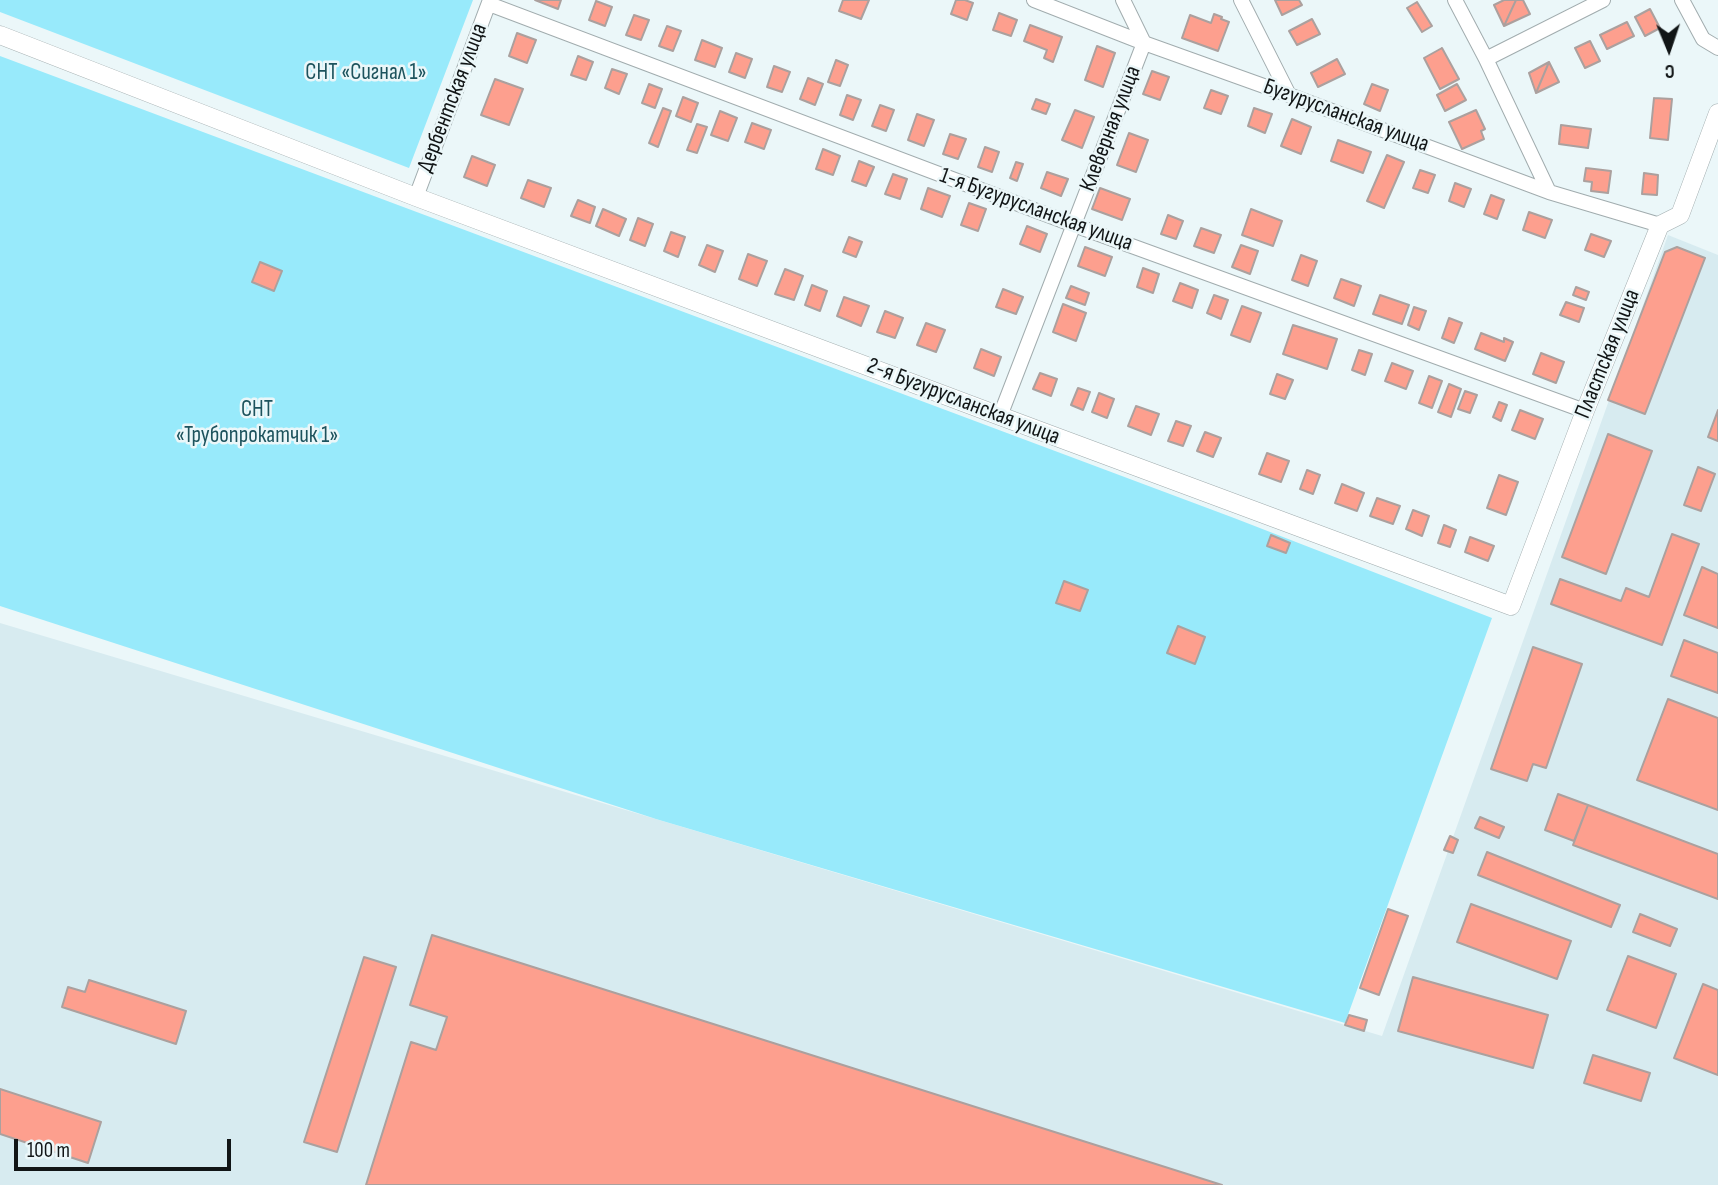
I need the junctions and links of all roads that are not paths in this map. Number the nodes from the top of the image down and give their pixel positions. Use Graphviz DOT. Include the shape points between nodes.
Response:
graph roads {
  1 [pos="1034,0"];
  2 [pos="1123,0"];
  3 [pos="1241,0"];
  4 [pos="1455,0"];
  5 [pos="1603,0"];
  6 [pos="1682,0"];
  7 [pos="490,2"];
  8 [pos="0,35"];
  9 [pos="1144,43"];
  10 [pos="1718,48"];
  11 [pos="1486,59"];
  12 [pos="1289,95"];
  13 [pos="1718,113"];
  14 [pos="1549,192"];
  15 [pos="416,197"];
  16 [pos="1074,225"];
  17 [pos="1660,225"];
  18 [pos="1585,411"];
  19 [pos="1000,416"];
  20 [pos="1511,606"];
  1 -- 9 [label="street, Бугурусланская улица"];
  2 -- 9 [label="street, Клеверная улица"];
  3 -- 12 [label="street"];
  4 -- 11 [label="street"];
  5 -- 11 [label="street"];
  6 -- 10 [label="street" via="1703,39"];
  7 -- 15 [label="street, Дербентская улица"];
  7 -- 16 [label="street, 1-я Бугурусланская улица"];
  8 -- 15 [label="street, 2-я Бугурусланская улица"];
  9 -- 12 [label="street, Бугурусланская улица"];
  9 -- 16 [label="street, Клеверная улица"];
  11 -- 14 [label="street"];
  12 -- 14 [label="street, Бугурусланская улица"];
  13 -- 17 [label="street, Пластская улица" via="1680,215"];
  14 -- 17 [label="street, Бугурусланская улица"];
  15 -- 19 [label="street, 2-я Бугурусланская улица"];
  16 -- 18 [label="street, 1-я Бугурусланская улица"];
  16 -- 19 [label="street, Клеверная улица"];
  17 -- 18 [label="street, Пластская улица"];
  18 -- 20 [label="street, Пластская улица"];
  19 -- 20 [label="street, 2-я Бугурусланская улица"];
}
